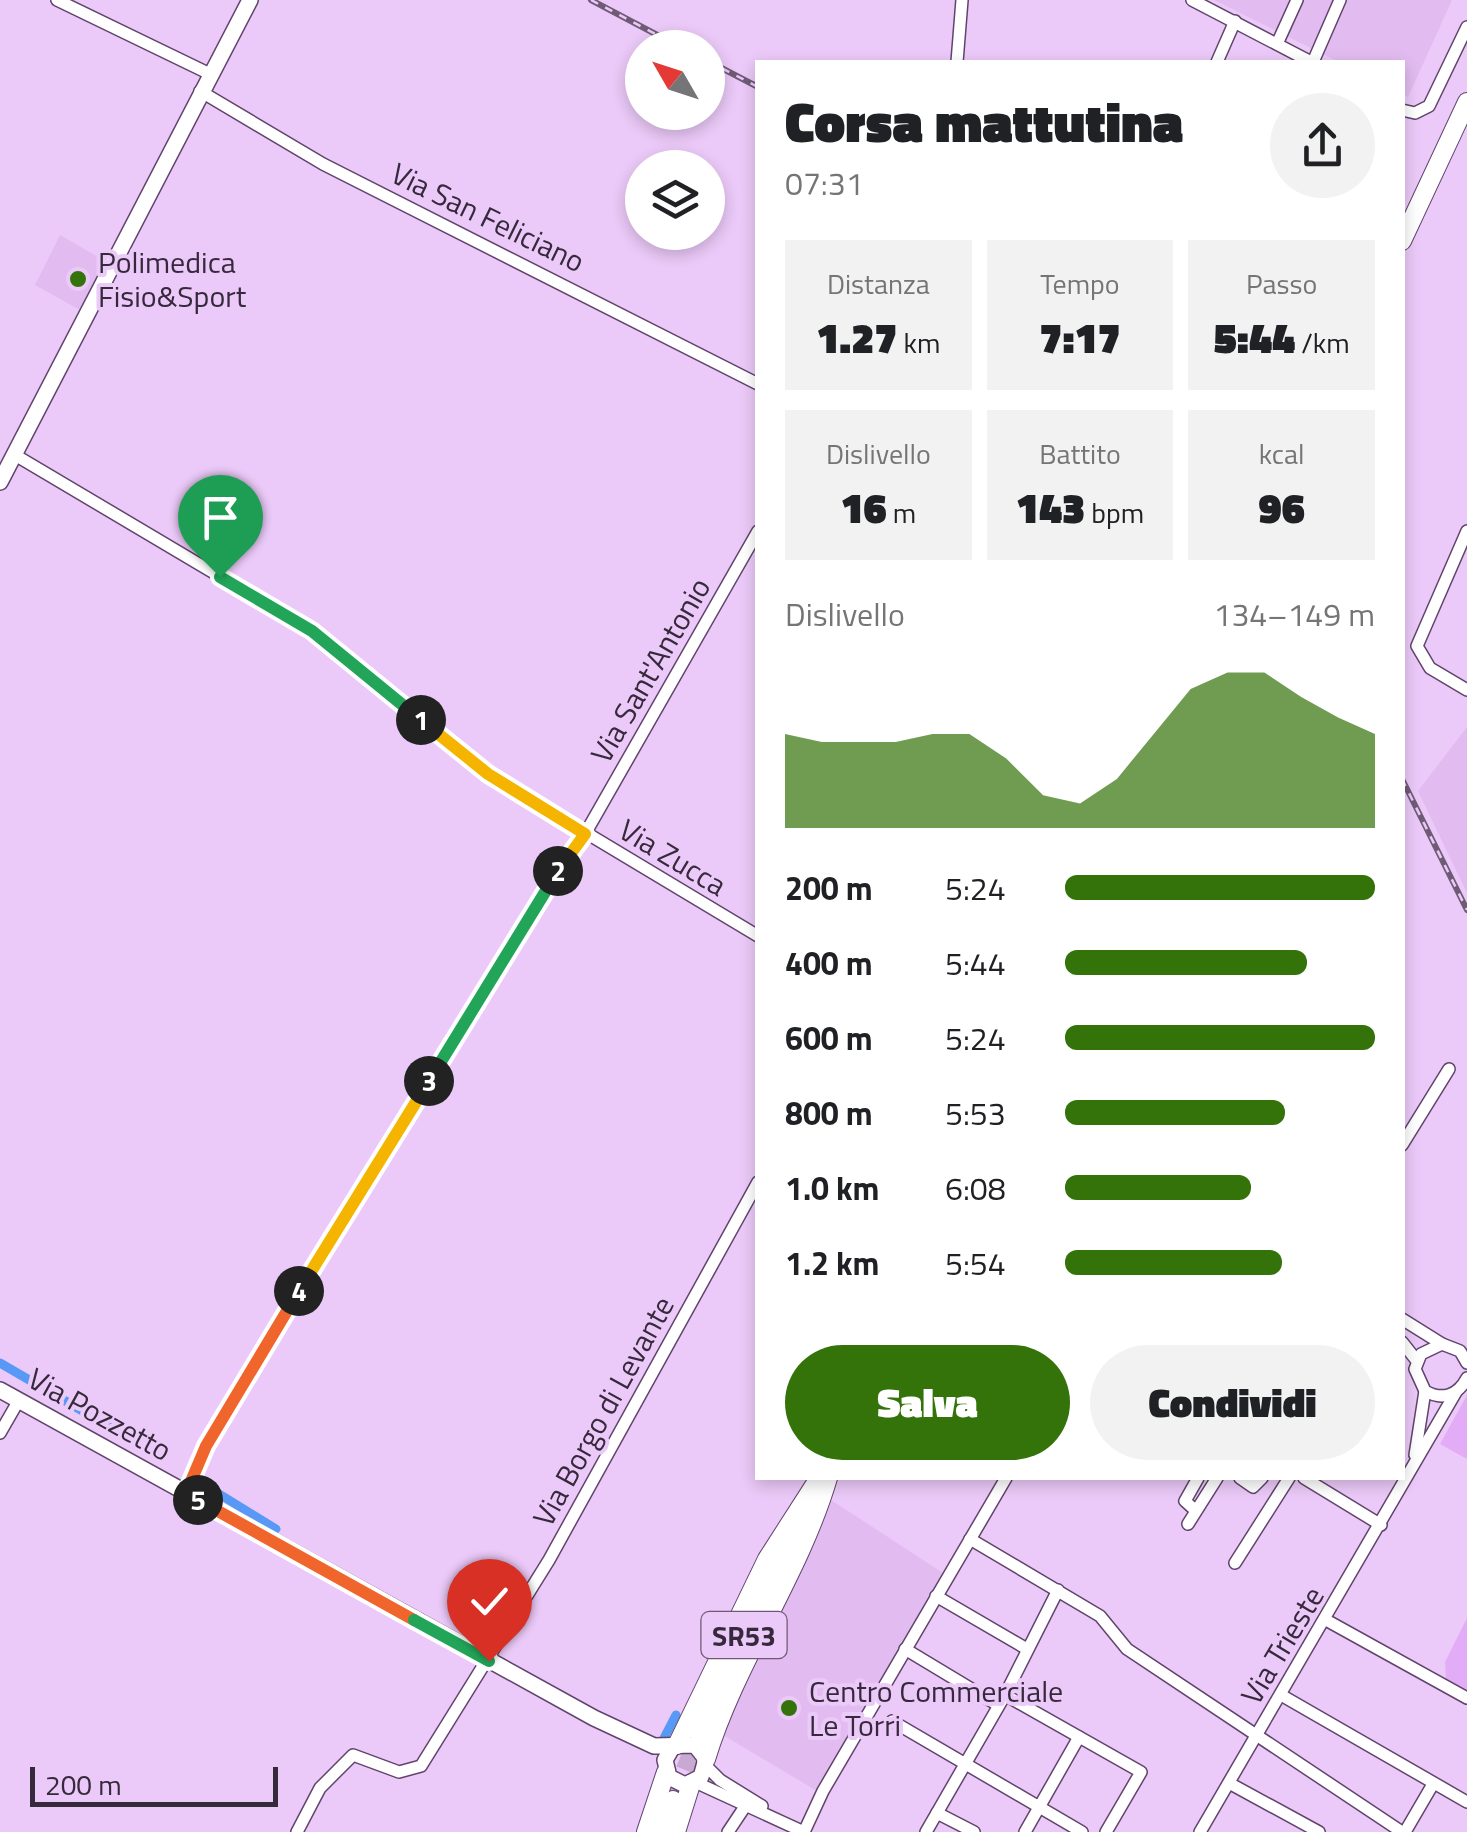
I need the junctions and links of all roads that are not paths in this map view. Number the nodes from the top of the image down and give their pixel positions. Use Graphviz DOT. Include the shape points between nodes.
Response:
graph roads {
  1 [pos="56,0"];
  2 [pos="250,0"];
  3 [pos="962,0"];
  4 [pos="1192,0"];
  5 [pos="1297,0"];
  6 [pos="1340,0"];
  7 [pos="1234,21"];
  8 [pos="1467,27"];
  9 [pos="1277,44"];
  10 [pos="957,60"];
  11 [pos="1217,60"];
  12 [pos="1308,60"];
  13 [pos="1313,60"];
  14 [pos="210,74"];
  15 [pos="200,91"];
  16 [pos="1467,102"];
  17 [pos="1405,110"];
  18 [pos="1405,234"];
  19 [pos="755,382"];
  20 [pos="16,454"];
  21 [pos="0,482"];
  22 [pos="1467,531"];
  23 [pos="755,536"];
  24 [pos="1467,690"];
  25 [pos="585,834"];
  26 [pos="755,934"];
  27 [pos="1449,1069"];
  28 [pos="1405,1140"];
  29 [pos="755,1187"];
  30 [pos="1405,1321"];
  31 [pos="1405,1346"];
  32 [pos="1459,1350"];
  33 [pos="1417,1362"];
  34 [pos="1465,1381"];
  35 [pos="0,1390"];
  36 [pos="1425,1391"];
  37 [pos="19,1400"];
  38 [pos="0,1434"];
  39 [pos="1408,1454"];
  40 [pos="823,1480"];
  41 [pos="823,1480"];
  42 [pos="823,1480"];
  43 [pos="1005,1480"];
  44 [pos="1197,1480"];
  45 [pos="1216,1480"];
  46 [pos="1288,1480"];
  47 [pos="1307,1480"];
  48 [pos="1407,1482"];
  49 [pos="186,1493"];
  50 [pos="1196,1510"];
  51 [pos="1188,1524"];
  52 [pos="1382,1526"];
  53 [pos="970,1539"];
  54 [pos="1234,1564"];
  55 [pos="1058,1590"];
  56 [pos="936,1596"];
  57 [pos="1326,1620"];
  58 [pos="1028,1649"];
  59 [pos="905,1650"];
  60 [pos="489,1661"];
  61 [pos="1281,1695"];
  62 [pos="1467,1698"];
  63 [pos="1002,1700"];
  64 [pos="594,1718"];
  65 [pos="892,1721"];
  66 [pos="699,1734"];
  67 [pos="1079,1736"];
  68 [pos="1256,1738"];
  69 [pos="675,1746"];
  70 [pos="706,1763"];
  71 [pos="964,1766"];
  72 [pos="666,1771"];
  73 [pos="1229,1783"];
  74 [pos="1433,1784"];
  75 [pos="687,1787"];
  76 [pos="748,1802"];
  77 [pos="1467,1802"];
  78 [pos="1038,1807"];
  79 [pos="936,1812"];
  80 [pos="297,1832"];
  81 [pos="646,1832"];
  82 [pos="662,1832"];
  83 [pos="676,1832"];
  84 [pos="728,1832"];
  85 [pos="804,1832"];
  86 [pos="926,1832"];
  87 [pos="974,1832"];
  88 [pos="1025,1832"];
  89 [pos="1082,1832"];
  90 [pos="1106,1832"];
  91 [pos="1200,1832"];
  92 [pos="1319,1832"];
  93 [pos="1404,1832"];
  1 -- 14 [label="street"];
  2 -- 14 [label="main road"];
  3 -- 10 [label="street"];
  4 -- 7 [label="street"];
  5 -- 9 [label="street"];
  6 -- 13 [label="street"];
  7 -- 9 [label="street"];
  7 -- 11 [label="street"];
  8 -- 17 [label="street" via="1428,106"];
  9 -- 12 [label="street"];
  14 -- 15 [label="main road"];
  15 -- 19 [label="street, Via San Feliciano" via="323,164"];
  15 -- 20 [label="main road"];
  16 -- 18 [label="highway"];
  20 -- 21 [label="main road"];
  20 -- 25 [label="street, Via Zucca" via="312,631 488,774"];
  22 -- 24 [label="street" via="1417,646 1430,668"];
  23 -- 25 [label="street, Via Sant'Antonio"];
  25 -- 26 [label="street, Via Zucca"];
  25 -- 49 [label="street, Via Sant'Antonio" via="284,1317 206,1446"];
  27 -- 28 [label="street"];
  29 -- 60 [label="street, Via Borgo di Levante"];
  30 -- 32 [label="street"];
  31 -- 33 [label="street"];
  32 -- 33 [label="street" via="1426,1349"];
  33 -- 36 [label="street" via="1416,1378"];
  34 -- 36 [label="street" via="1440,1396"];
  34 -- 48 [label="street, Via Trieste"];
  35 -- 37 [label="main road, Via Pozzetto"];
  36 -- 39 [label="street, Via Trieste" via="1422,1436"];
  37 -- 38 [label="street"];
  37 -- 49 [label="main road, Via Pozzetto"];
  39 -- 48 [label="street, Via Trieste"];
  40 -- 66 [label="highway, SR53"];
  41 -- 69 [label="highway" via="768,1559"];
  42 -- 70 [label="highway" via="798,1561 734,1688"];
  43 -- 53 [label="street"];
  44 -- 50 [label="street" via="1184,1501"];
  45 -- 50 [label="street"];
  46 -- 54 [label="street"];
  47 -- 52 [label="street"];
  48 -- 52 [label="street, Via Trieste"];
  49 -- 60 [label="main road, Via Pozzetto"];
  50 -- 51 [label="street"];
  52 -- 57 [label="street, Via Trieste"];
  53 -- 55 [label="street"];
  53 -- 56 [label="street"];
  55 -- 58 [label="street"];
  55 -- 68 [label="street" via="1100,1616 1128,1649"];
  56 -- 58 [label="street"];
  56 -- 59 [label="street"];
  57 -- 61 [label="street, Via Trieste"];
  57 -- 62 [label="street"];
  58 -- 63 [label="street"];
  59 -- 63 [label="street"];
  59 -- 85 [label="street"];
  60 -- 64 [label="main road, Via Pozzetto"];
  60 -- 80 [label="street, Via Borgo di Levante" via="421,1766 399,1772 353,1755 320,1788"];
  61 -- 68 [label="street, Via Trieste"];
  61 -- 74 [label="street"];
  63 -- 67 [label="street"];
  63 -- 71 [label="street"];
  64 -- 69 [label="main road, Via Pozzetto" via="654,1746"];
  64 -- 72 [label="main road, Via Pozzetto"];
  65 -- 71 [label="street"];
  67 -- 78 [label="street"];
  67 -- 90 [label="street" via="1141,1772"];
  68 -- 73 [label="street, Via Trieste"];
  68 -- 93 [label="street"];
  69 -- 70 [label="main road" via="695,1746"];
  69 -- 72 [label="main road" via="666,1755"];
  70 -- 75 [label="main road"];
  70 -- 76 [label="street"];
  71 -- 78 [label="street"];
  71 -- 79 [label="street"];
  72 -- 75 [label="main road"];
  72 -- 81 [label="highway"];
  73 -- 91 [label="street, Via Trieste"];
  73 -- 92 [label="street"];
  74 -- 77 [label="street"];
  74 -- 93 [label="street"];
  75 -- 76 [label="street"];
  75 -- 82 [label="highway"];
  75 -- 83 [label="highway"];
  76 -- 84 [label="street"];
  76 -- 85 [label="street"];
  78 -- 88 [label="street"];
  78 -- 89 [label="street"];
  79 -- 86 [label="street"];
  79 -- 87 [label="street"];
}
